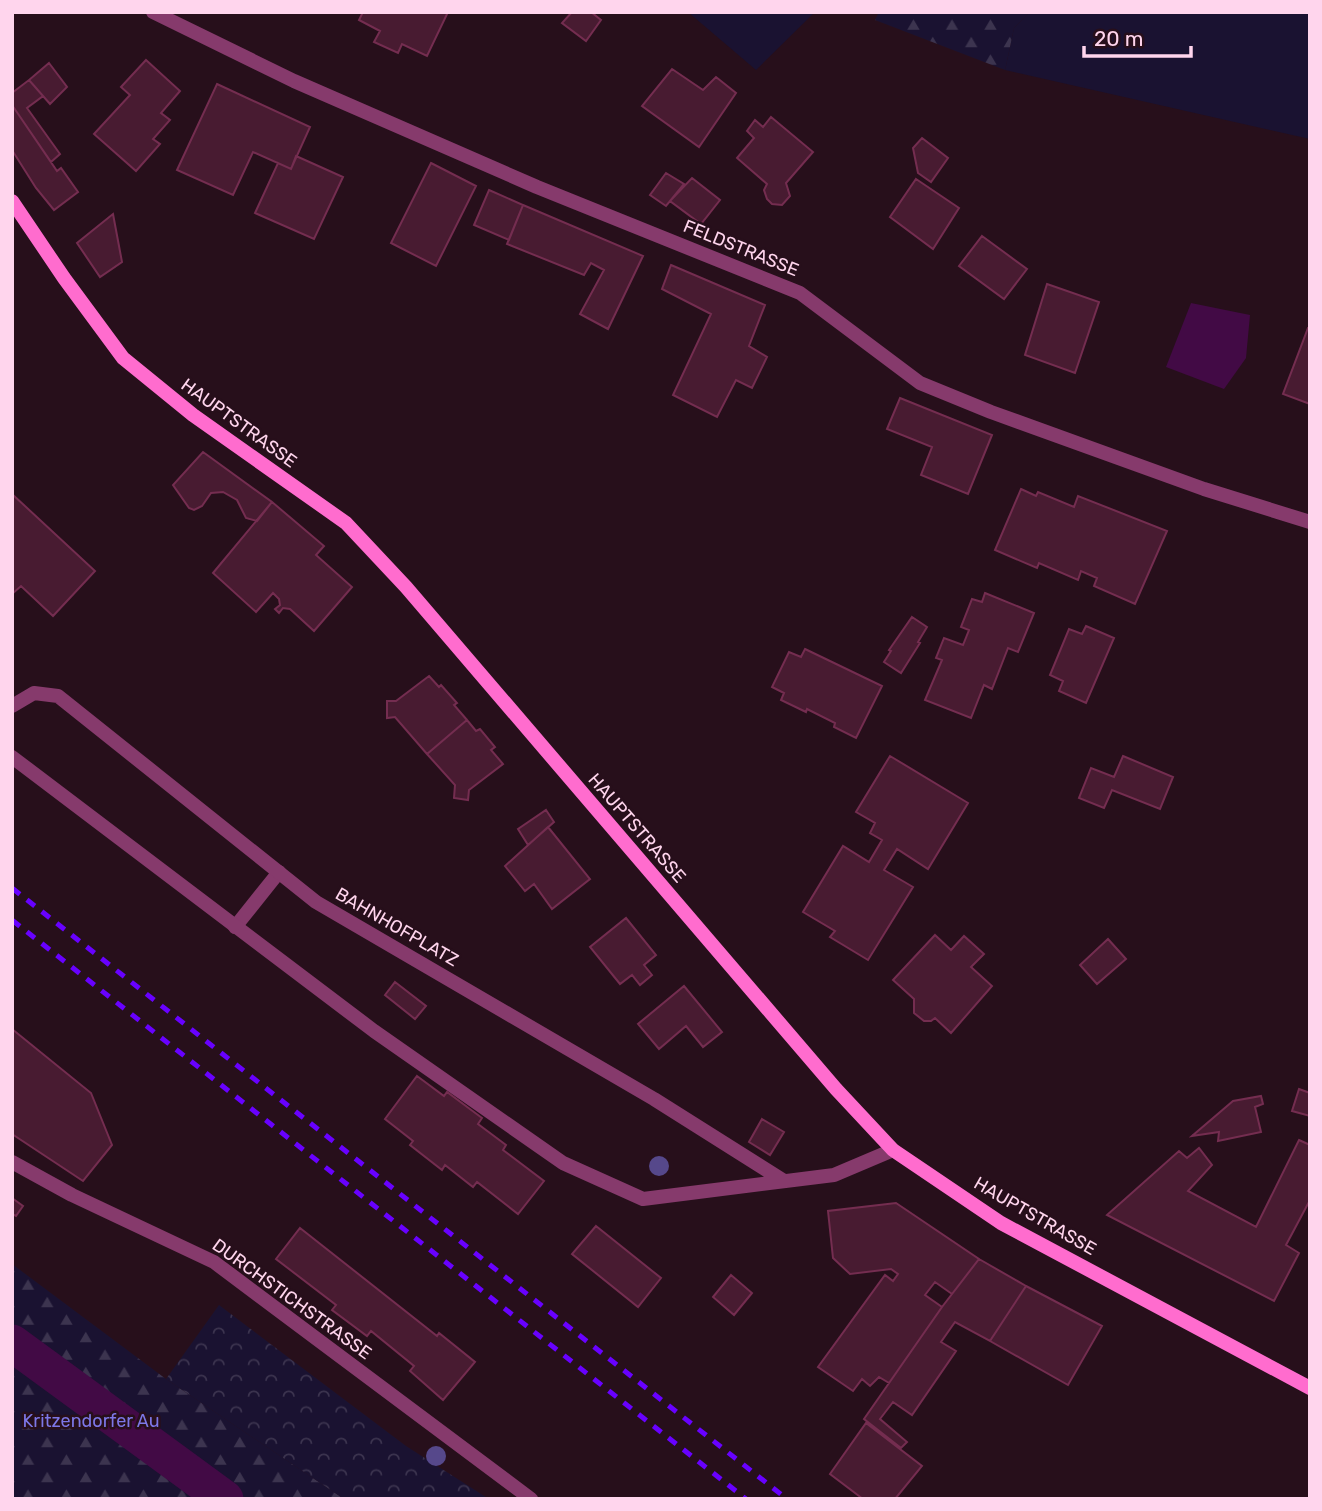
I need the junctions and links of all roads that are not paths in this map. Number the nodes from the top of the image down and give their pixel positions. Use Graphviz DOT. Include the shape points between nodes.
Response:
graph roads {
  1 [pos="152,12"];
  2 [pos="12,201"];
  3 [pos="1310,522"];
  4 [pos="12,706"];
  5 [pos="12,757"];
  6 [pos="279,872"];
  7 [pos="235,927"];
  8 [pos="893,1150"];
  9 [pos="12,1162"];
  10 [pos="784,1181"];
  11 [pos="1310,1388"];
  12 [pos="531,1499"];
  1 -- 3 [label="street, FELDSTRASSE" via="294,81 524,181 800,293 920,383 1204,489"];
  2 -- 8 [label="main road, HAUPTSTRASSE" via="122,358 193,415 346,523"];
  4 -- 6 [label="street, BAHNHOFPLATZ" via="34,693 58,696"];
  5 -- 7 [label="street"];
  6 -- 7 [label="street"];
  6 -- 10 [label="street, BAHNHOFPLATZ" via="316,902 654,1099"];
  7 -- 10 [label="street" via="563,1163 643,1199"];
  8 -- 10 [label="street" via="834,1175"];
  8 -- 11 [label="main road, HAUPTSTRASSE" via="1001,1223"];
  9 -- 12 [label="street, DURCHSTICHSTRASSE" via="214,1262"];
}
